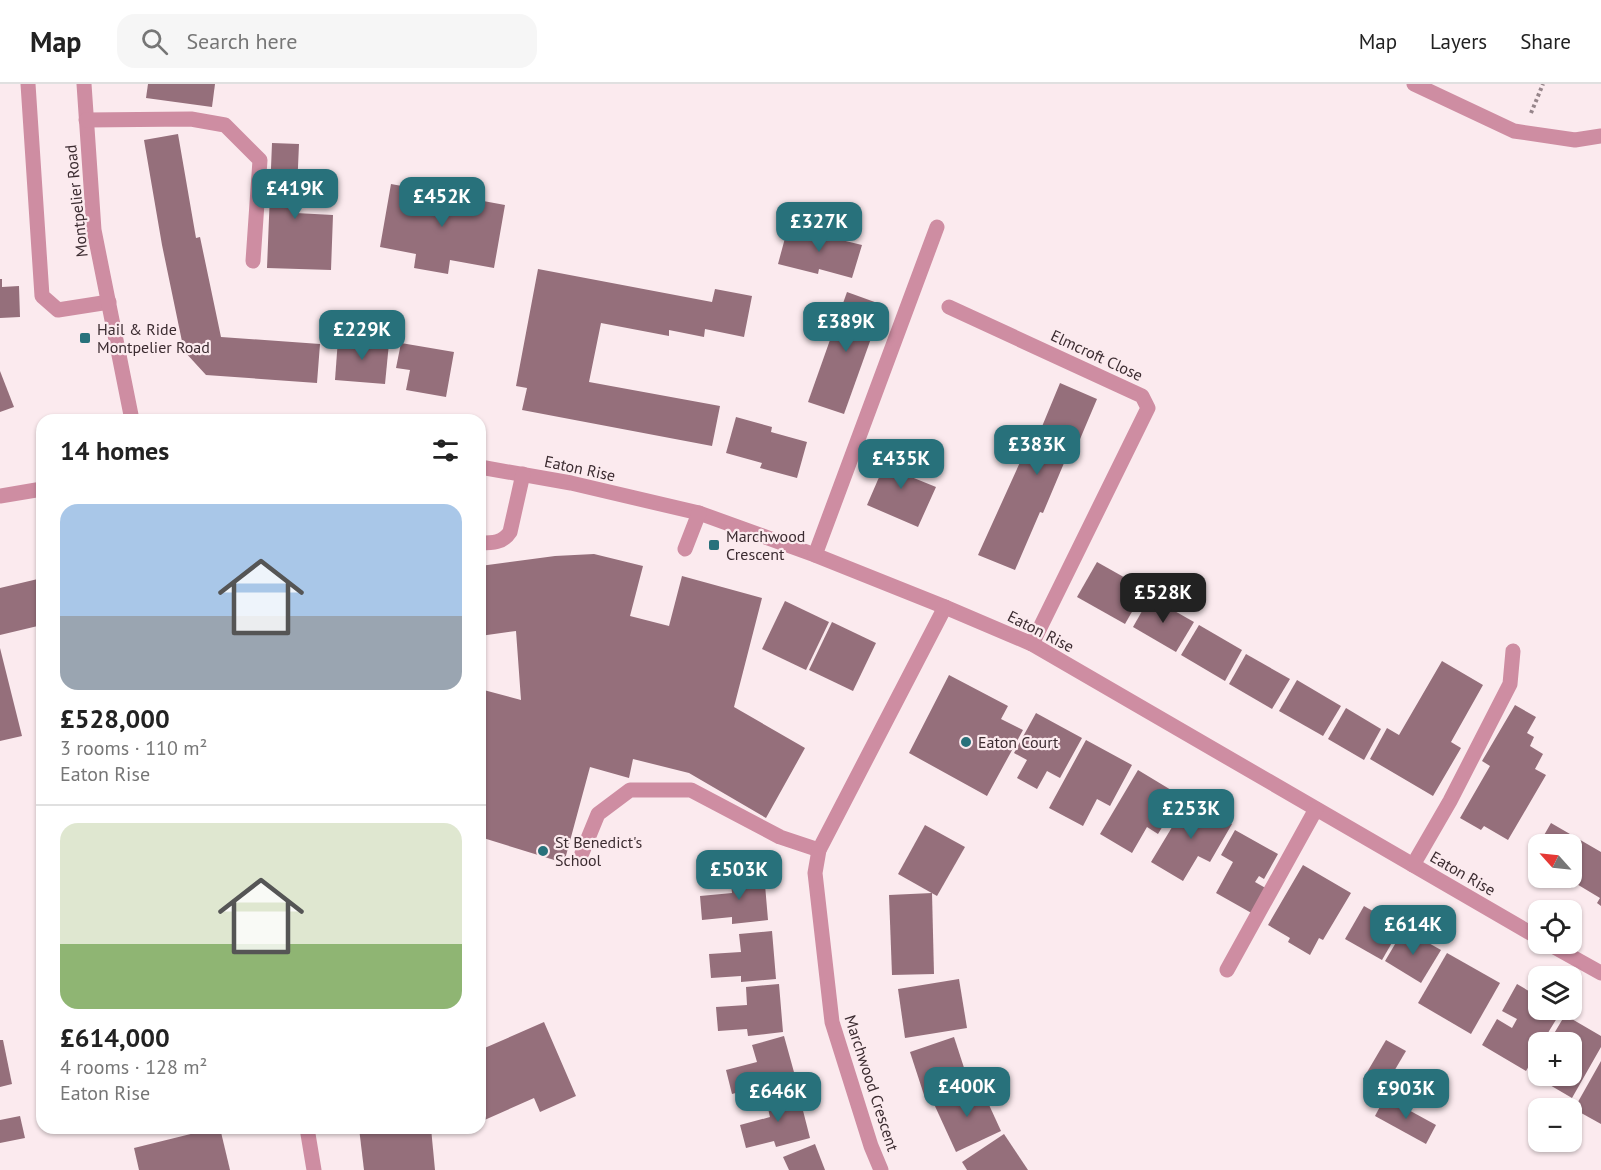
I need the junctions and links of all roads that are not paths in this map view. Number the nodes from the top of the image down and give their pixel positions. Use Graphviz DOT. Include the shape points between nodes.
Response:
graph roads {
  1 [pos="28,84"];
  2 [pos="84,84"];
  3 [pos="1414,84"];
  4 [pos="86,120"];
  5 [pos="1601,136"];
  6 [pos="937,227"];
  7 [pos="253,261"];
  8 [pos="109,302"];
  9 [pos="949,307"];
  10 [pos="131,414"];
  11 [pos="486,468"];
  12 [pos="523,474"];
  13 [pos="36,490"];
  14 [pos="0,496"];
  15 [pos="699,513"];
  16 [pos="486,543"];
  17 [pos="685,549"];
  18 [pos="815,555"];
  19 [pos="945,607"];
  20 [pos="1032,644"];
  21 [pos="1513,651"];
  22 [pos="1316,808"];
  23 [pos="819,850"];
  24 [pos="582,853"];
  25 [pos="1413,865"];
  26 [pos="1528,932"];
  27 [pos="1566,954"];
  28 [pos="1227,970"];
  29 [pos="1601,974"];
  30 [pos="308,1134"];
  31 [pos="314,1170"];
  32 [pos="881,1170"];
  1 -- 8 [label="street" via="42,296 58,310"];
  2 -- 4 [label="street, Montpelier Road"];
  3 -- 5 [label="street" via="1514,131 1575,140"];
  4 -- 7 [label="street" via="191,119 225,125 260,160"];
  4 -- 8 [label="street, Montpelier Road" via="94,230"];
  6 -- 18 [label="street"];
  8 -- 10 [label="street, Montpelier Road"];
  9 -- 20 [label="street, Elmcroft Close" via="1142,396 1148,408"];
  11 -- 12 [label="street, Eaton Rise"];
  12 -- 15 [label="street, Eaton Rise"];
  12 -- 16 [label="street" via="510,532 506,538"];
  13 -- 14 [label="street"];
  15 -- 17 [label="street"];
  15 -- 18 [label="street, Eaton Rise"];
  18 -- 19 [label="street, Eaton Rise"];
  19 -- 20 [label="street, Eaton Rise"];
  19 -- 23 [label="street, Marchwood Crescent"];
  20 -- 22 [label="street, Eaton Rise"];
  21 -- 25 [label="street" via="1510,684"];
  22 -- 25 [label="street, Eaton Rise"];
  22 -- 28 [label="street"];
  23 -- 24 [label="street" via="780,837 691,790 630,790 598,814"];
  23 -- 32 [label="street, Marchwood Crescent" via="815,873 832,1022"];
  25 -- 26 [label="street, Eaton Rise"];
  27 -- 29 [label="street"];
  30 -- 31 [label="street"];
}
